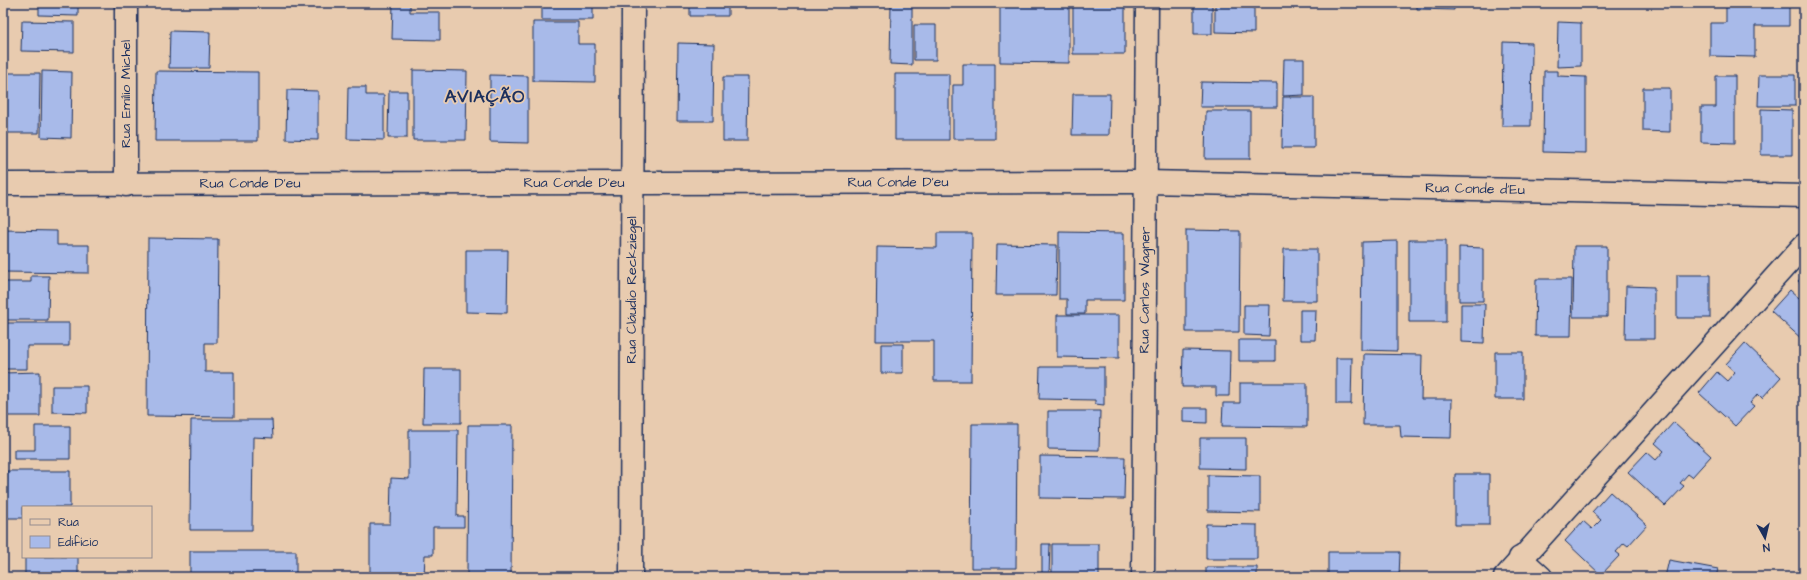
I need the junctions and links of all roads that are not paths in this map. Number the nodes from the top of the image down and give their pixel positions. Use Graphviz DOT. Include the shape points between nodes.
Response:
graph roads {
  1 [pos="126,3"];
  2 [pos="633,3"];
  3 [pos="1147,3"];
  4 [pos="1146,182"];
  5 [pos="3,184"];
  6 [pos="632,184"];
  7 [pos="126,185"];
  8 [pos="1804,196"];
  9 [pos="1804,245"];
  10 [pos="1520,558"];
  11 [pos="631,577"];
  12 [pos="1143,577"];
  13 [pos="1505,577"];
  14 [pos="1541,577"];
  1 -- 7 [label="street, Rua Emílio Michel"];
  2 -- 6 [label="street, Rua Cláudio Reckziegel"];
  3 -- 4 [label="street, Rua Carlos Wagner"];
  4 -- 6 [label="street, Rua Conde D'eu"];
  4 -- 8 [label="street, Rua Conde d'Eu"];
  4 -- 12 [label="street, Rua Carlos Wagner"];
  5 -- 7 [label="street, Rua Conde D'eu"];
  6 -- 7 [label="street, Rua Conde D'eu"];
  6 -- 11 [label="street, Rua Cláudio Reckziegel"];
  9 -- 10 [label="street"];
  10 -- 13 [label="street"];
  10 -- 14 [label="street"];
}
